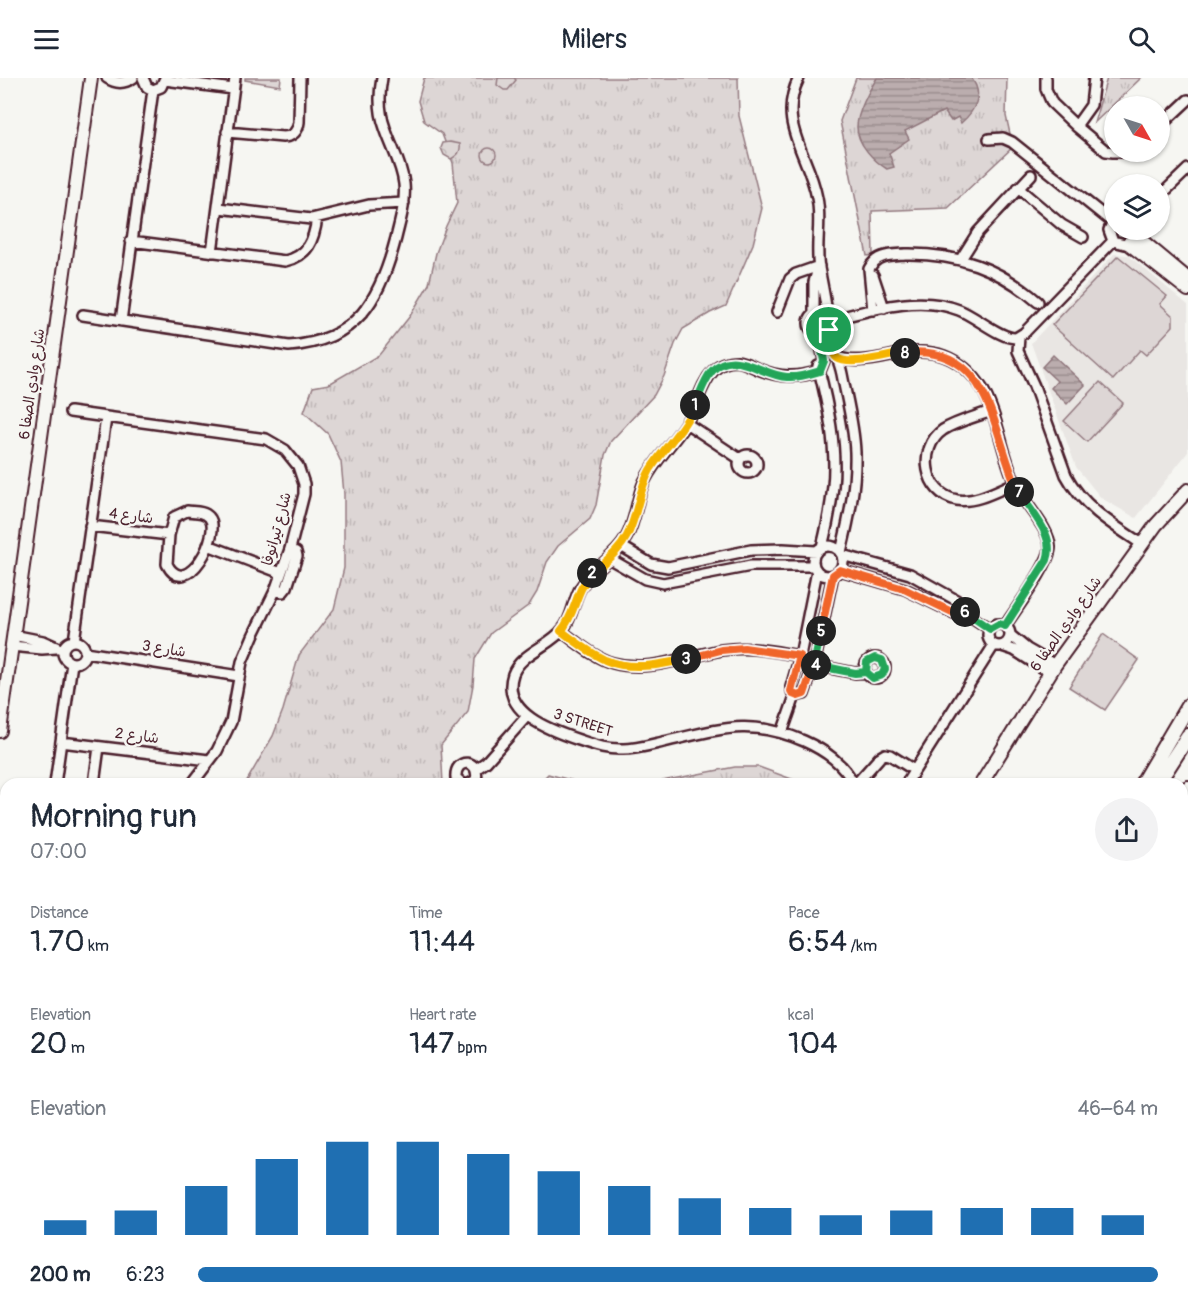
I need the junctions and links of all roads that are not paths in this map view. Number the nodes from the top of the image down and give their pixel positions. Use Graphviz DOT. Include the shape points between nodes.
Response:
graph roads {
  1 [pos="91,78"];
  2 [pos="107,78"];
  3 [pos="119,78"];
  4 [pos="127,78"];
  5 [pos="133,78"];
  6 [pos="143,78"];
  7 [pos="235,78"];
  8 [pos="300,78"];
  9 [pos="382,78"];
  10 [pos="799,78"];
  11 [pos="1046,78"];
  12 [pos="1094,78"];
  13 [pos="165,79"];
  14 [pos="233,89"];
  15 [pos="153,90"];
  16 [pos="1188,100"];
  17 [pos="1170,117"];
  18 [pos="1076,126"];
  19 [pos="227,132"];
  20 [pos="989,139"];
  21 [pos="1104,149"];
  22 [pos="1188,169"];
  23 [pos="1031,175"];
  24 [pos="1170,186"];
  25 [pos="1018,188"];
  26 [pos="404,203"];
  27 [pos="219,208"];
  28 [pos="1104,214"];
  29 [pos="317,218"];
  30 [pos="1083,237"];
  31 [pos="1127,240"];
  32 [pos="1137,240"];
  33 [pos="1138,240"];
  34 [pos="131,241"];
  35 [pos="1113,241"];
  36 [pos="212,252"];
  37 [pos="895,255"];
  38 [pos="961,259"];
  39 [pos="819,266"];
  40 [pos="1188,279"];
  41 [pos="1188,290"];
  42 [pos="826,301"];
  43 [pos="814,302"];
  44 [pos="1038,302"];
  45 [pos="884,308"];
  46 [pos="873,310"];
  47 [pos="777,312"];
  48 [pos="814,313"];
  49 [pos="83,315"];
  50 [pos="829,316"];
  51 [pos="121,321"];
  52 [pos="821,332"];
  53 [pos="1019,337"];
  54 [pos="836,357"];
  55 [pos="854,362"];
  56 [pos="820,371"];
  57 [pos="842,373"];
  58 [pos="991,411"];
  59 [pos="70,412"];
  60 [pos="106,418"];
  61 [pos="686,423"];
  62 [pos="740,459"];
  63 [pos="1015,483"];
  64 [pos="1188,490"];
  65 [pos="90,526"];
  66 [pos="169,536"];
  67 [pos="1142,544"];
  68 [pos="208,545"];
  69 [pos="621,546"];
  70 [pos="290,549"];
  71 [pos="819,549"];
  72 [pos="842,554"];
  73 [pos="610,558"];
  74 [pos="815,569"];
  75 [pos="281,573"];
  76 [pos="837,573"];
  77 [pos="275,591"];
  78 [pos="962,610"];
  79 [pos="1005,626"];
  80 [pos="990,629"];
  81 [pos="561,631"];
  82 [pos="1010,635"];
  83 [pos="28,637"];
  84 [pos="12,641"];
  85 [pos="74,641"];
  86 [pos="998,646"];
  87 [pos="26,648"];
  88 [pos="1020,648"];
  89 [pos="57,649"];
  90 [pos="85,652"];
  91 [pos="800,656"];
  92 [pos="72,663"];
  93 [pos="814,665"];
  94 [pos="1053,669"];
  95 [pos="866,672"];
  96 [pos="239,676"];
  97 [pos="795,696"];
  98 [pos="1188,706"];
  99 [pos="527,716"];
  100 [pos="0,731"];
  101 [pos="782,733"];
  102 [pos="1188,736"];
  103 [pos="61,742"];
  104 [pos="99,747"];
  105 [pos="209,760"];
  106 [pos="476,769"];
  107 [pos="914,770"];
  108 [pos="56,778"];
  109 [pos="95,778"];
  110 [pos="196,778"];
  111 [pos="456,778"];
  112 [pos="476,778"];
  113 [pos="851,778"];
  114 [pos="861,778"];
  115 [pos="909,778"];
  116 [pos="985,778"];
  117 [pos="1146,778"];
  118 [pos="1161,778"];
  1 -- 84 [label="main road, شارع وادي الصفا 6"];
  2 -- 5 [label="street" via="118,83"];
  3 -- 4 [label="street"];
  6 -- 15 [label="street"];
  7 -- 14 [label="street"];
  8 -- 19 [label="street" via="299,122 292,135"];
  9 -- 26 [label="street" via="381,112 402,172"];
  10 -- 39 [label="street" via="792,95 791,119 817,198"];
  11 -- 18 [label="street" via="1052,103"];
  12 -- 18 [label="street" via="1091,105"];
  13 -- 14 [label="street"];
  13 -- 15 [label="street" via="161,87"];
  14 -- 19 [label="street"];
  15 -- 34 [label="street"];
  16 -- 17 [label="street"];
  18 -- 21 [label="street"];
  19 -- 27 [label="street"];
  20 -- 28 [label="street" via="1012,142"];
  22 -- 24 [label="street"];
  23 -- 25 [label="street"];
  25 -- 30 [label="street" via="1062,225"];
  25 -- 38 [label="street" via="978,232"];
  26 -- 29 [label="street" via="369,205"];
  26 -- 51 [label="street" via="391,255 374,296 347,328 329,338 289,346"];
  27 -- 29 [label="street"];
  27 -- 36 [label="street"];
  29 -- 36 [label="street" via="311,243 293,260"];
  31 -- 35 [label="street" via="1121,244"];
  32 -- 41 [label="main road"];
  33 -- 40 [label="main road"];
  34 -- 36 [label="street"];
  34 -- 51 [label="street"];
  35 -- 53 [label="street"];
  37 -- 38 [label="street"];
  37 -- 45 [label="street" via="874,268"];
  37 -- 46 [label="street" via="879,258 869,269"];
  38 -- 44 [label="street" via="1002,275"];
  39 -- 42 [label="street"];
  39 -- 43 [label="street"];
  39 -- 47 [label="street" via="790,279"];
  42 -- 43 [label="street"];
  42 -- 50 [label="street"];
  43 -- 48 [label="street"];
  45 -- 46 [label="street"];
  45 -- 53 [label="street" via="917,303 944,305 970,314 1008,337"];
  46 -- 50 [label="street"];
  48 -- 50 [label="street"];
  48 -- 52 [label="street" via="809,322"];
  49 -- 51 [label="street"];
  50 -- 52 [label="street"];
  52 -- 54 [label="street"];
  52 -- 56 [label="street" via="824,361"];
  53 -- 67 [label="street" via="1018,351 1072,486 1098,514"];
  54 -- 55 [label="street"];
  54 -- 57 [label="street"];
  55 -- 57 [label="street"];
  55 -- 58 [label="street" via="918,351 944,356 974,377"];
  56 -- 61 [label="street" via="788,377 730,361 712,372"];
  56 -- 71 [label="street" via="834,469 831,508"];
  57 -- 72 [label="street" via="855,468"];
  58 -- 63 [label="street"];
  58 -- 63 [label="street" via="942,431 928,451 929,476 945,495 957,500 978,497"];
  59 -- 60 [label="street, شارع تيرانوفا"];
  60 -- 65 [label="street"];
  60 -- 70 [label="street, شارع تيرانوفا" via="256,437 285,450 298,466 304,484"];
  61 -- 62 [label="street"];
  61 -- 69 [label="street" via="648,473"];
  63 -- 79 [label="street" via="1047,534 1050,547 1047,560"];
  64 -- 67 [label="main road, شارع وادي الصفا 6"];
  65 -- 66 [label="street, شارع 4"];
  65 -- 85 [label="street"];
  66 -- 68 [label="street" via="178,514 202,513 212,521"];
  66 -- 68 [label="street" via="167,564 178,575 194,570"];
  67 -- 94 [label="main road, شارع وادي الصفا 6"];
  68 -- 75 [label="street"];
  69 -- 71 [label="street" via="662,567 751,550"];
  69 -- 73 [label="street"];
  70 -- 75 [label="street, شارع تيرانوفا"];
  70 -- 77 [label="street" via="297,556 287,587 283,592"];
  71 -- 72 [label="street" via="832,546"];
  71 -- 74 [label="street" via="813,561"];
  72 -- 76 [label="street" via="843,563"];
  72 -- 78 [label="street" via="926,581 958,601"];
  73 -- 74 [label="street" via="645,579 663,583 751,566"];
  73 -- 81 [label="street" via="579,590"];
  74 -- 76 [label="street" via="825,576"];
  74 -- 91 [label="street"];
  75 -- 77 [label="street, شارع تيرانوفا"];
  76 -- 78 [label="street" via="904,589 954,613"];
  76 -- 93 [label="street"];
  77 -- 96 [label="street, شارع تيرانوفا" via="248,647"];
  78 -- 80 [label="street"];
  79 -- 80 [label="street" via="999,624"];
  79 -- 82 [label="street"];
  80 -- 86 [label="street" via="988,636"];
  81 -- 91 [label="street" via="604,660 622,664 665,663 744,648"];
  81 -- 99 [label="street" via="520,663 513,676 513,692"];
  82 -- 86 [label="street" via="1008,642"];
  82 -- 88 [label="street"];
  83 -- 84 [label="street"];
  83 -- 87 [label="street"];
  83 -- 89 [label="street"];
  84 -- 87 [label="street"];
  84 -- 100 [label="main road, شارع وادي الصفا 6"];
  85 -- 89 [label="street"];
  85 -- 90 [label="street" via="82,644"];
  86 -- 88 [label="street"];
  86 -- 107 [label="street"];
  87 -- 89 [label="street"];
  88 -- 94 [label="street"];
  89 -- 92 [label="street"];
  90 -- 92 [label="street" via="81,660"];
  90 -- 96 [label="street, شارع 3"];
  91 -- 97 [label="street" via="791,691"];
  92 -- 103 [label="street"];
  93 -- 95 [label="street"];
  93 -- 97 [label="street" via="804,694"];
  94 -- 116 [label="main road, شارع وادي الصفا 6"];
  96 -- 105 [label="street, شارع تيرانوفا" via="231,722"];
  97 -- 101 [label="street"];
  98 -- 117 [label="highway"];
  99 -- 101 [label="street, 3 STREET" via="561,734 610,749 630,749 737,727 760,727"];
  99 -- 106 [label="street"];
  101 -- 113 [label="street, 3 STREET" via="829,755"];
  102 -- 118 [label="highway"];
  103 -- 104 [label="street, شارع 2"];
  103 -- 108 [label="street"];
  104 -- 105 [label="street, شارع 2"];
  104 -- 109 [label="street"];
  105 -- 110 [label="street, شارع تيرانوفا"];
  106 -- 111 [label="street" via="467,763 458,767"];
  106 -- 112 [label="street"];
  107 -- 114 [label="street" via="885,754"];
  107 -- 115 [label="street"];
}
